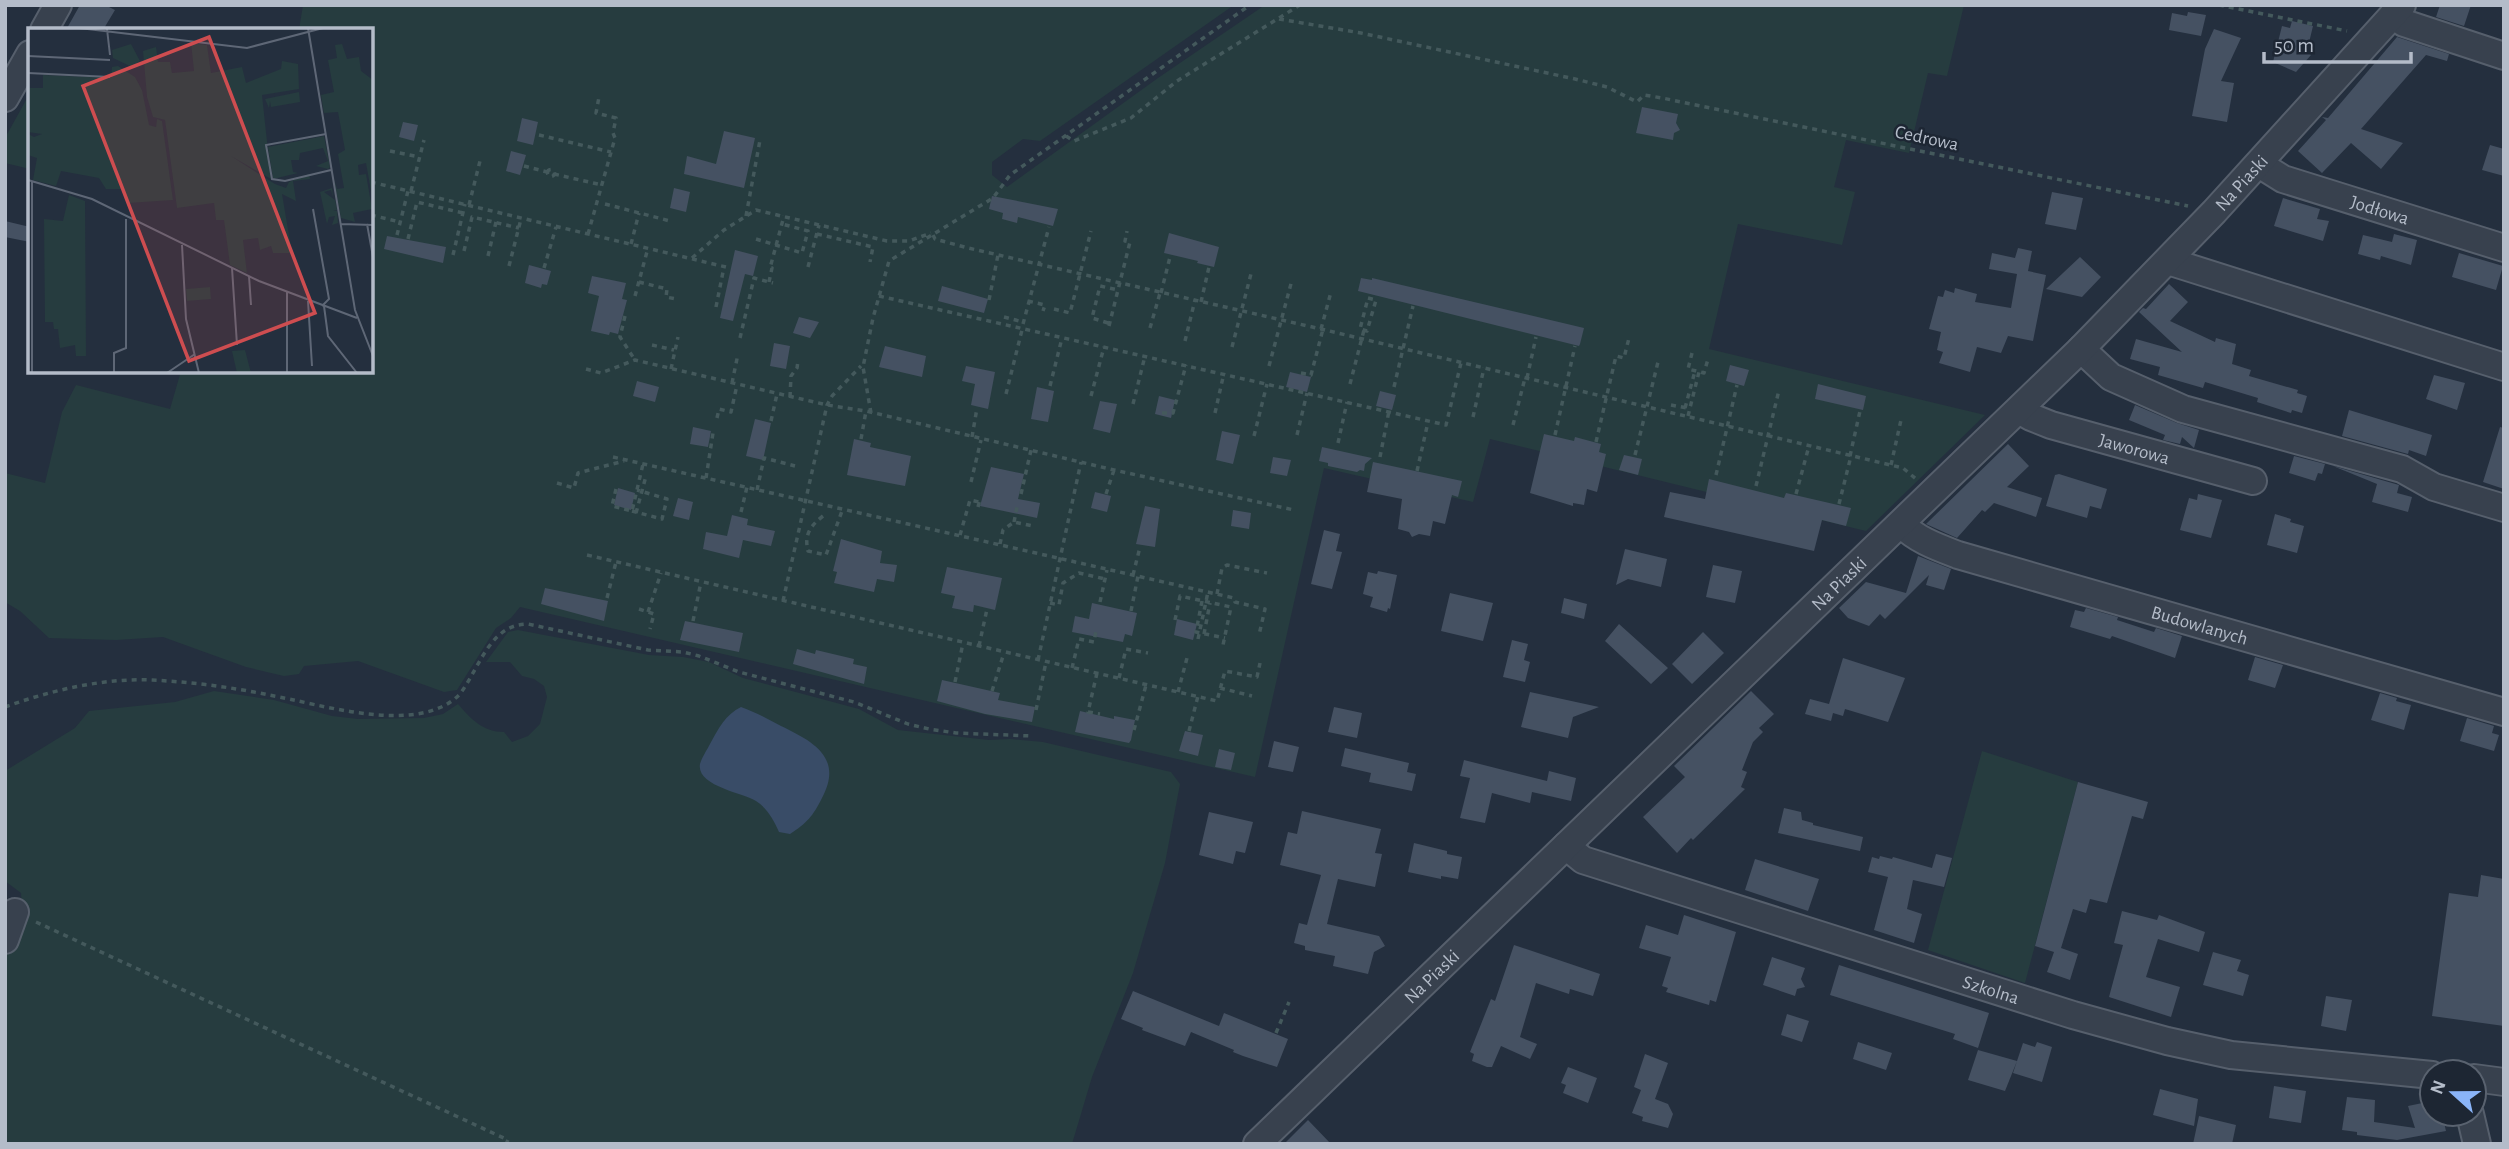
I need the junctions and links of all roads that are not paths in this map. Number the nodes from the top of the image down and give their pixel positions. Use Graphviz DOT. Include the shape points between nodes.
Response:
graph roads {
  1 [pos="58,5"];
  2 [pos="2398,10"];
  3 [pos="45,28"];
  4 [pos="2504,56"];
  5 [pos="28,58"];
  6 [pos="5,98"];
  7 [pos="2259,164"];
  8 [pos="2504,247"];
  9 [pos="2168,261"];
  10 [pos="2081,349"];
  11 [pos="2504,367"];
  12 [pos="2019,410"];
  13 [pos="2253,481"];
  14 [pos="2504,508"];
  15 [pos="1900,524"];
  16 [pos="2504,712"];
  17 [pos="1566,846"];
  18 [pos="15,912"];
  19 [pos="5,940"];
  20 [pos="2418,1074"];
  21 [pos="1257,1144"];
  1 -- 3 [label="street"];
  2 -- 4 [label="street" via="2415,27"];
  2 -- 7 [label="street, Na Piaski"];
  5 -- 6 [label="street"];
  7 -- 8 [label="street, Jodłowa" via="2283,179"];
  7 -- 9 [label="street, Na Piaski"];
  9 -- 10 [label="street, Na Piaski"];
  9 -- 11 [label="street"];
  10 -- 12 [label="street, Na Piaski"];
  10 -- 14 [label="street" via="2111,377 2183,409 2402,468 2434,487"];
  12 -- 13 [label="street, Jaworowa" via="2051,425"];
  12 -- 15 [label="street, Na Piaski"];
  15 -- 16 [label="street, Budowlanych" via="1931,545 1958,555"];
  15 -- 17 [label="street, Na Piaski"];
  17 -- 20 [label="street, Szkolna" via="1583,860 2167,1041 2231,1055"];
  17 -- 21 [label="street, Na Piaski"];
  18 -- 19 [label="street"];
}
